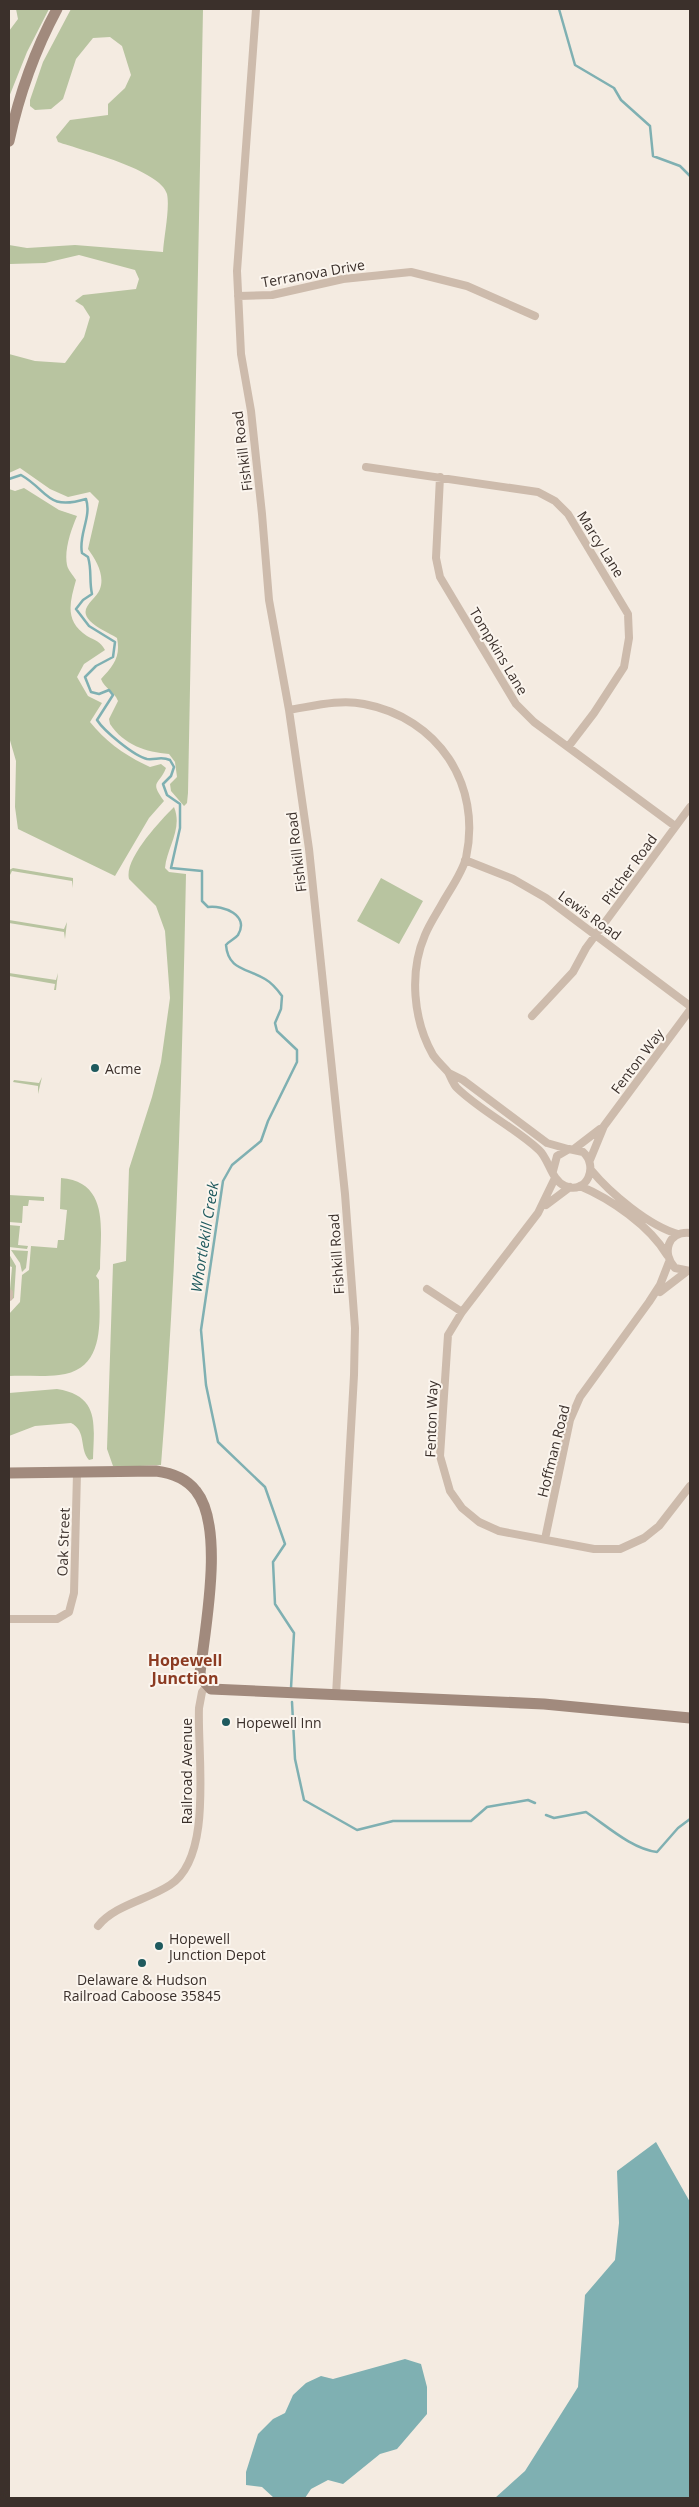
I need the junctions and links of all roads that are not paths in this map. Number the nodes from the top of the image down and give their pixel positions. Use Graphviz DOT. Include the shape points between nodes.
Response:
graph roads {
  1 [pos="58,9"];
  2 [pos="256,9"];
  3 [pos="9,141"];
  4 [pos="238,296"];
  5 [pos="535,316"];
  6 [pos="366,467"];
  7 [pos="440,477"];
  8 [pos="290,710"];
  9 [pos="568,747"];
  10 [pos="690,806"];
  11 [pos="675,826"];
  12 [pos="465,860"];
  13 [pos="596,934"];
  14 [pos="690,1008"];
  15 [pos="532,1016"];
  16 [pos="449,1074"];
  17 [pos="604,1126"];
  18 [pos="571,1149"];
  19 [pos="590,1160"];
  20 [pos="591,1170"];
  21 [pos="554,1174"];
  22 [pos="580,1186"];
  23 [pos="570,1187"];
  24 [pos="538,1213"];
  25 [pos="690,1232"];
  26 [pos="678,1234"];
  27 [pos="668,1259"];
  28 [pos="688,1271"];
  29 [pos="426,1289"];
  30 [pos="9,1292"];
  31 [pos="9,1297"];
  32 [pos="649,1302"];
  33 [pos="462,1312"];
  34 [pos="9,1473"];
  35 [pos="77,1473"];
  36 [pos="690,1486"];
  37 [pos="545,1538"];
  38 [pos="9,1619"];
  39 [pos="207,1685"];
  40 [pos="336,1695"];
  41 [pos="690,1718"];
  42 [pos="98,1926"];
  1 -- 3 [label="main road" via="30,69"];
  2 -- 4 [label="street, Fishkill Road" via="237,271"];
  4 -- 5 [label="street, Terranova Drive" via="272,295 343,278 411,272 467,286"];
  4 -- 8 [label="street, Fishkill Road" via="241,354 259,486 269,600"];
  6 -- 7 [label="street, Marcy Lane"];
  7 -- 9 [label="street, Tompkins Lane" via="436,558 440,577 516,704"];
  7 -- 9 [label="street, Marcy Lane" via="538,492 555,501 568,514 628,614 629,638 624,667"];
  8 -- 12 [label="street" via="332,703 363,704 409,720 430,735 448,755 467,798 470,824"];
  8 -- 40 [label="street, Fishkill Road" via="309,849 345,1194 355,1328"];
  9 -- 11 [label="street, Tompkins Lane"];
  10 -- 11 [label="street, Pitcher Road"];
  11 -- 13 [label="street, Pitcher Road"];
  12 -- 13 [label="street, Lewis Road" via="513,879"];
  12 -- 16 [label="street" via="425,935 417,961 415,990 418,1016 434,1057"];
  13 -- 14 [label="street, Lewis Road"];
  13 -- 15 [label="street, Pitcher Road" via="573,972"];
  14 -- 17 [label="street, Fenton Way"];
  16 -- 18 [label="street" via="463,1080 547,1144"];
  16 -- 21 [label="street" via="456,1087 543,1153"];
  17 -- 18 [label="street, Fenton Way"];
  17 -- 19 [label="street, Fenton Way"];
  18 -- 19 [label="street" via="583,1152"];
  18 -- 21 [label="street" via="557,1156"];
  19 -- 20 [label="street"];
  20 -- 22 [label="street" via="588,1179"];
  20 -- 26 [label="street" via="630,1206 661,1227"];
  21 -- 23 [label="street" via="560,1183"];
  21 -- 24 [label="street, Fenton Way"];
  22 -- 23 [label="street"];
  22 -- 27 [label="street" via="602,1196 646,1229 658,1240"];
  23 -- 24 [label="street, Fenton Way"];
  24 -- 33 [label="street, Fenton Way"];
  25 -- 26 [label="street"];
  26 -- 27 [label="street, Hoffman Road" via="670,1240"];
  27 -- 28 [label="street" via="674,1268"];
  27 -- 32 [label="street, Hoffman Road" via="660,1285"];
  28 -- 32 [label="street, Hoffman Road"];
  29 -- 33 [label="street"];
  30 -- 31 [label="street"];
  32 -- 37 [label="street, Hoffman Road" via="580,1397 570,1420"];
  33 -- 37 [label="street, Fenton Way" via="448,1335 446,1347 440,1456 444,1475 462,1508 479,1522 499,1531"];
  34 -- 35 [label="main road"];
  35 -- 38 [label="street, Oak Street" via="74,1593 69,1612 57,1619"];
  35 -- 39 [label="main road" via="164,1472 188,1482 198,1492 209,1521 212,1544 200,1673"];
  36 -- 37 [label="street, Fenton Way" via="659,1526 644,1538 620,1549 594,1549"];
  39 -- 40 [label="main road" via="218,1691"];
  39 -- 42 [label="street, Railroad Avenue" via="199,1708 200,1824 186,1869 171,1885 116,1911"];
  40 -- 41 [label="main road" via="535,1704"];
}
